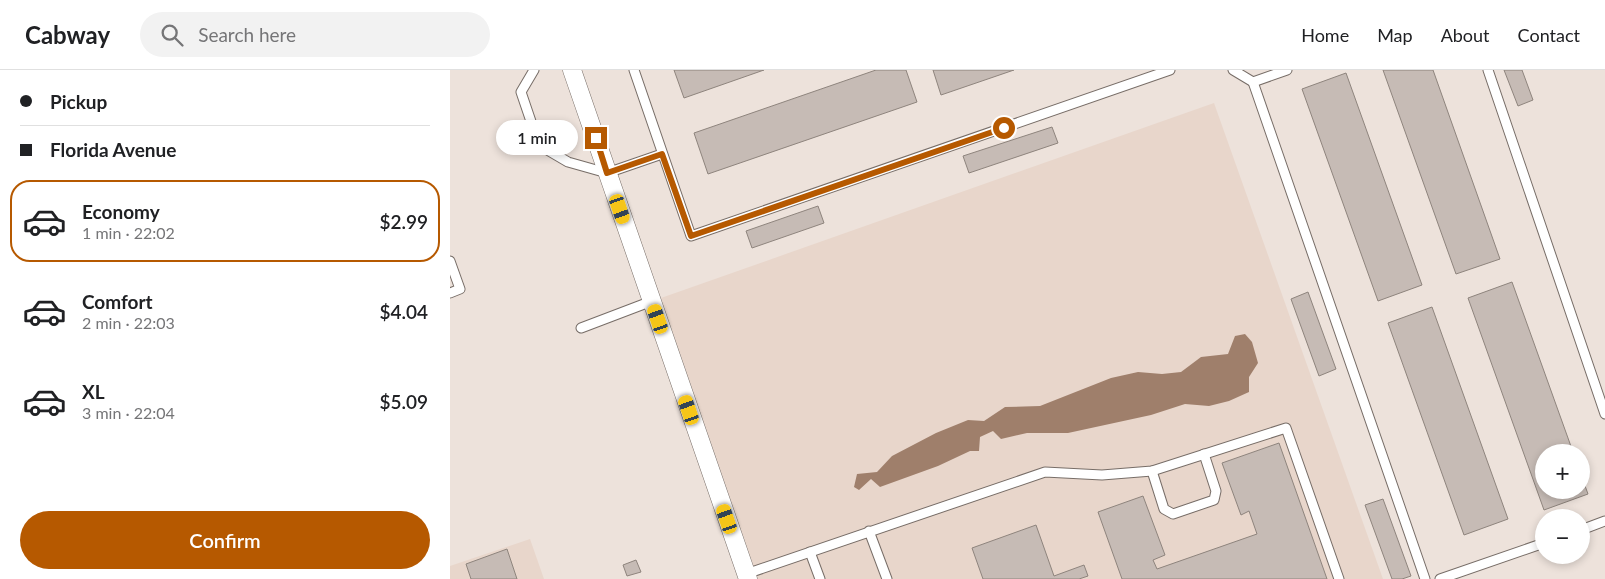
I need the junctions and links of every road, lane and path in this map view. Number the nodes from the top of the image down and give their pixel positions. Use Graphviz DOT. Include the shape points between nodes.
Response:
graph roads {
  1 [pos="534,70"];
  2 [pos="572,70"];
  3 [pos="634,70"];
  4 [pos="1170,70"];
  5 [pos="1233,70"];
  6 [pos="1287,70"];
  7 [pos="1488,70"];
  8 [pos="1253,82"];
  9 [pos="662,154"];
  10 [pos="607,173"];
  11 [pos="450,261"];
  12 [pos="450,293"];
  13 [pos="652,301"];
  14 [pos="581,328"];
  15 [pos="1605,414"];
  16 [pos="1204,454"];
  17 [pos="1152,471"];
  18 [pos="1605,521"];
  19 [pos="1590,527"];
  20 [pos="869,531"];
  21 [pos="1535,546"];
  22 [pos="810,552"];
  23 [pos="747,576"];
  24 [pos="820,579"];
  25 [pos="887,579"];
  26 [pos="1339,579"];
  27 [pos="1425,579"];
  28 [pos="1440,579"];
  1 -- 10 [label="lane" via="521,92 540,145 568,162"];
  2 -- 10 [label="street"];
  3 -- 9 [label="lane"];
  4 -- 9 [label="lane" via="691,236"];
  5 -- 8 [label="lane"];
  6 -- 8 [label="lane"];
  7 -- 15 [label="lane"];
  8 -- 27 [label="lane"];
  9 -- 10 [label="lane"];
  10 -- 13 [label="street"];
  11 -- 12 [label="lane" via="460,289"];
  13 -- 14 [label="lane"];
  13 -- 23 [label="street"];
  16 -- 17 [label="lane"];
  16 -- 17 [label="lane" via="1216,491 1214,500 1173,514 1164,509"];
  16 -- 26 [label="lane" via="1286,428"];
  17 -- 20 [label="lane" via="1102,475 1046,472"];
  18 -- 19 [label="lane"];
  20 -- 22 [label="lane"];
  20 -- 25 [label="lane"];
  21 -- 28 [label="lane"];
  22 -- 23 [label="lane"];
  22 -- 24 [label="lane"];
}
